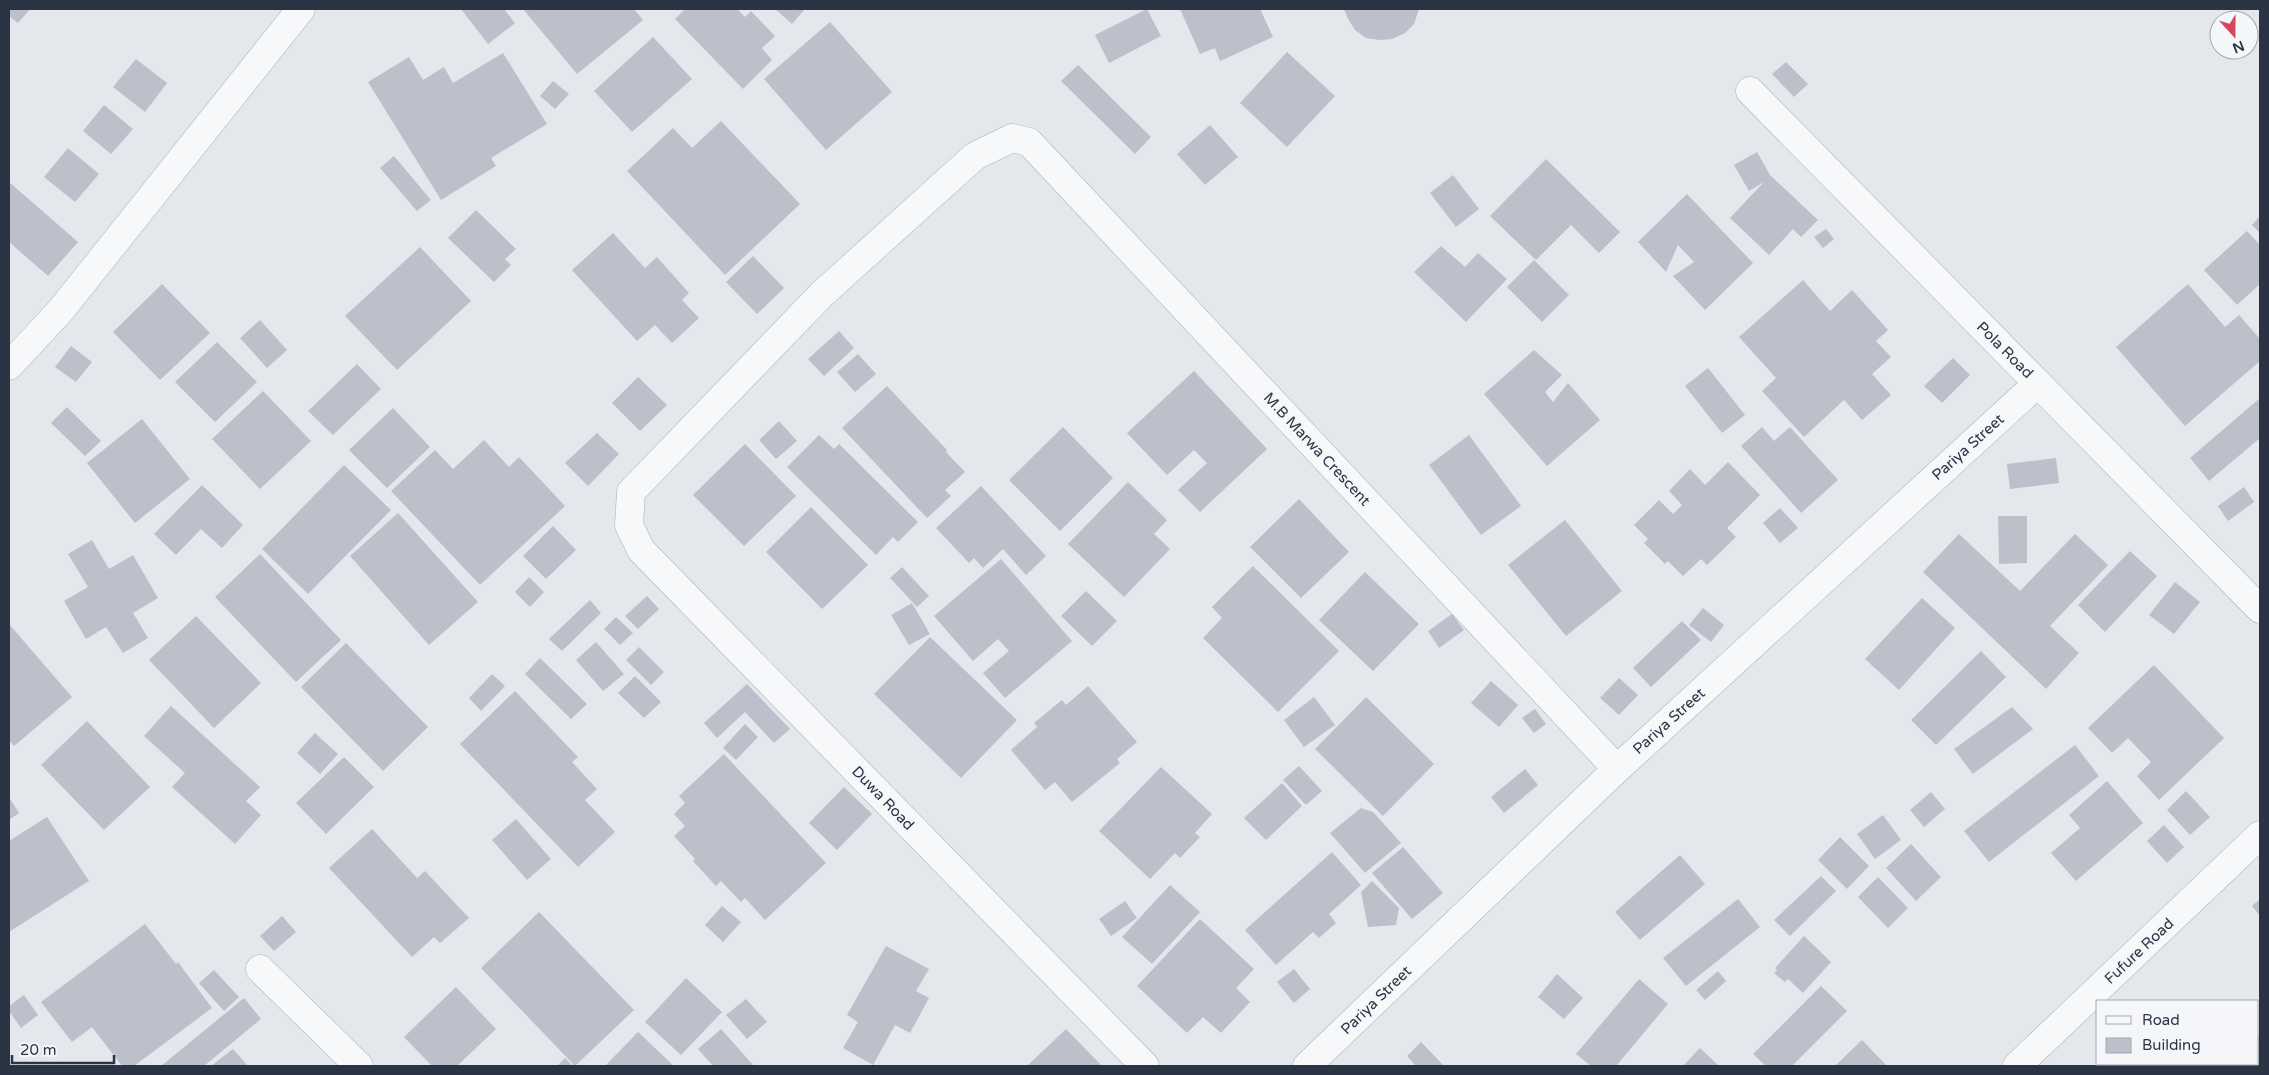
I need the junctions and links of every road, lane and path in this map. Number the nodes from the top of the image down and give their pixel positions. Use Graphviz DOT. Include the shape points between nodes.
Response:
graph roads {
  1 [pos="301,9"];
  2 [pos="1750,91"];
  3 [pos="1012,138"];
  4 [pos="9,366"];
  5 [pos="2038,383"];
  6 [pos="2260,609"];
  7 [pos="1617,769"];
  8 [pos="2260,835"];
  9 [pos="260,969"];
  10 [pos="358,1066"];
  11 [pos="1145,1066"];
  12 [pos="1307,1066"];
  13 [pos="2017,1066"];
  1 -- 4 [label="street" via="61,310"];
  2 -- 5 [label="street, Pola Road"];
  3 -- 7 [label="street, M.B Marwa Crescent" via="1029,142"];
  3 -- 11 [label="street, Duwa Road" via="975,156 822,294 631,492 629,525 641,550"];
  5 -- 6 [label="street, Pola Road"];
  5 -- 7 [label="street, Pariya Street"];
  7 -- 12 [label="street, Pariya Street"];
  8 -- 13 [label="street, Fufure Road"];
  9 -- 10 [label="street"];
}
